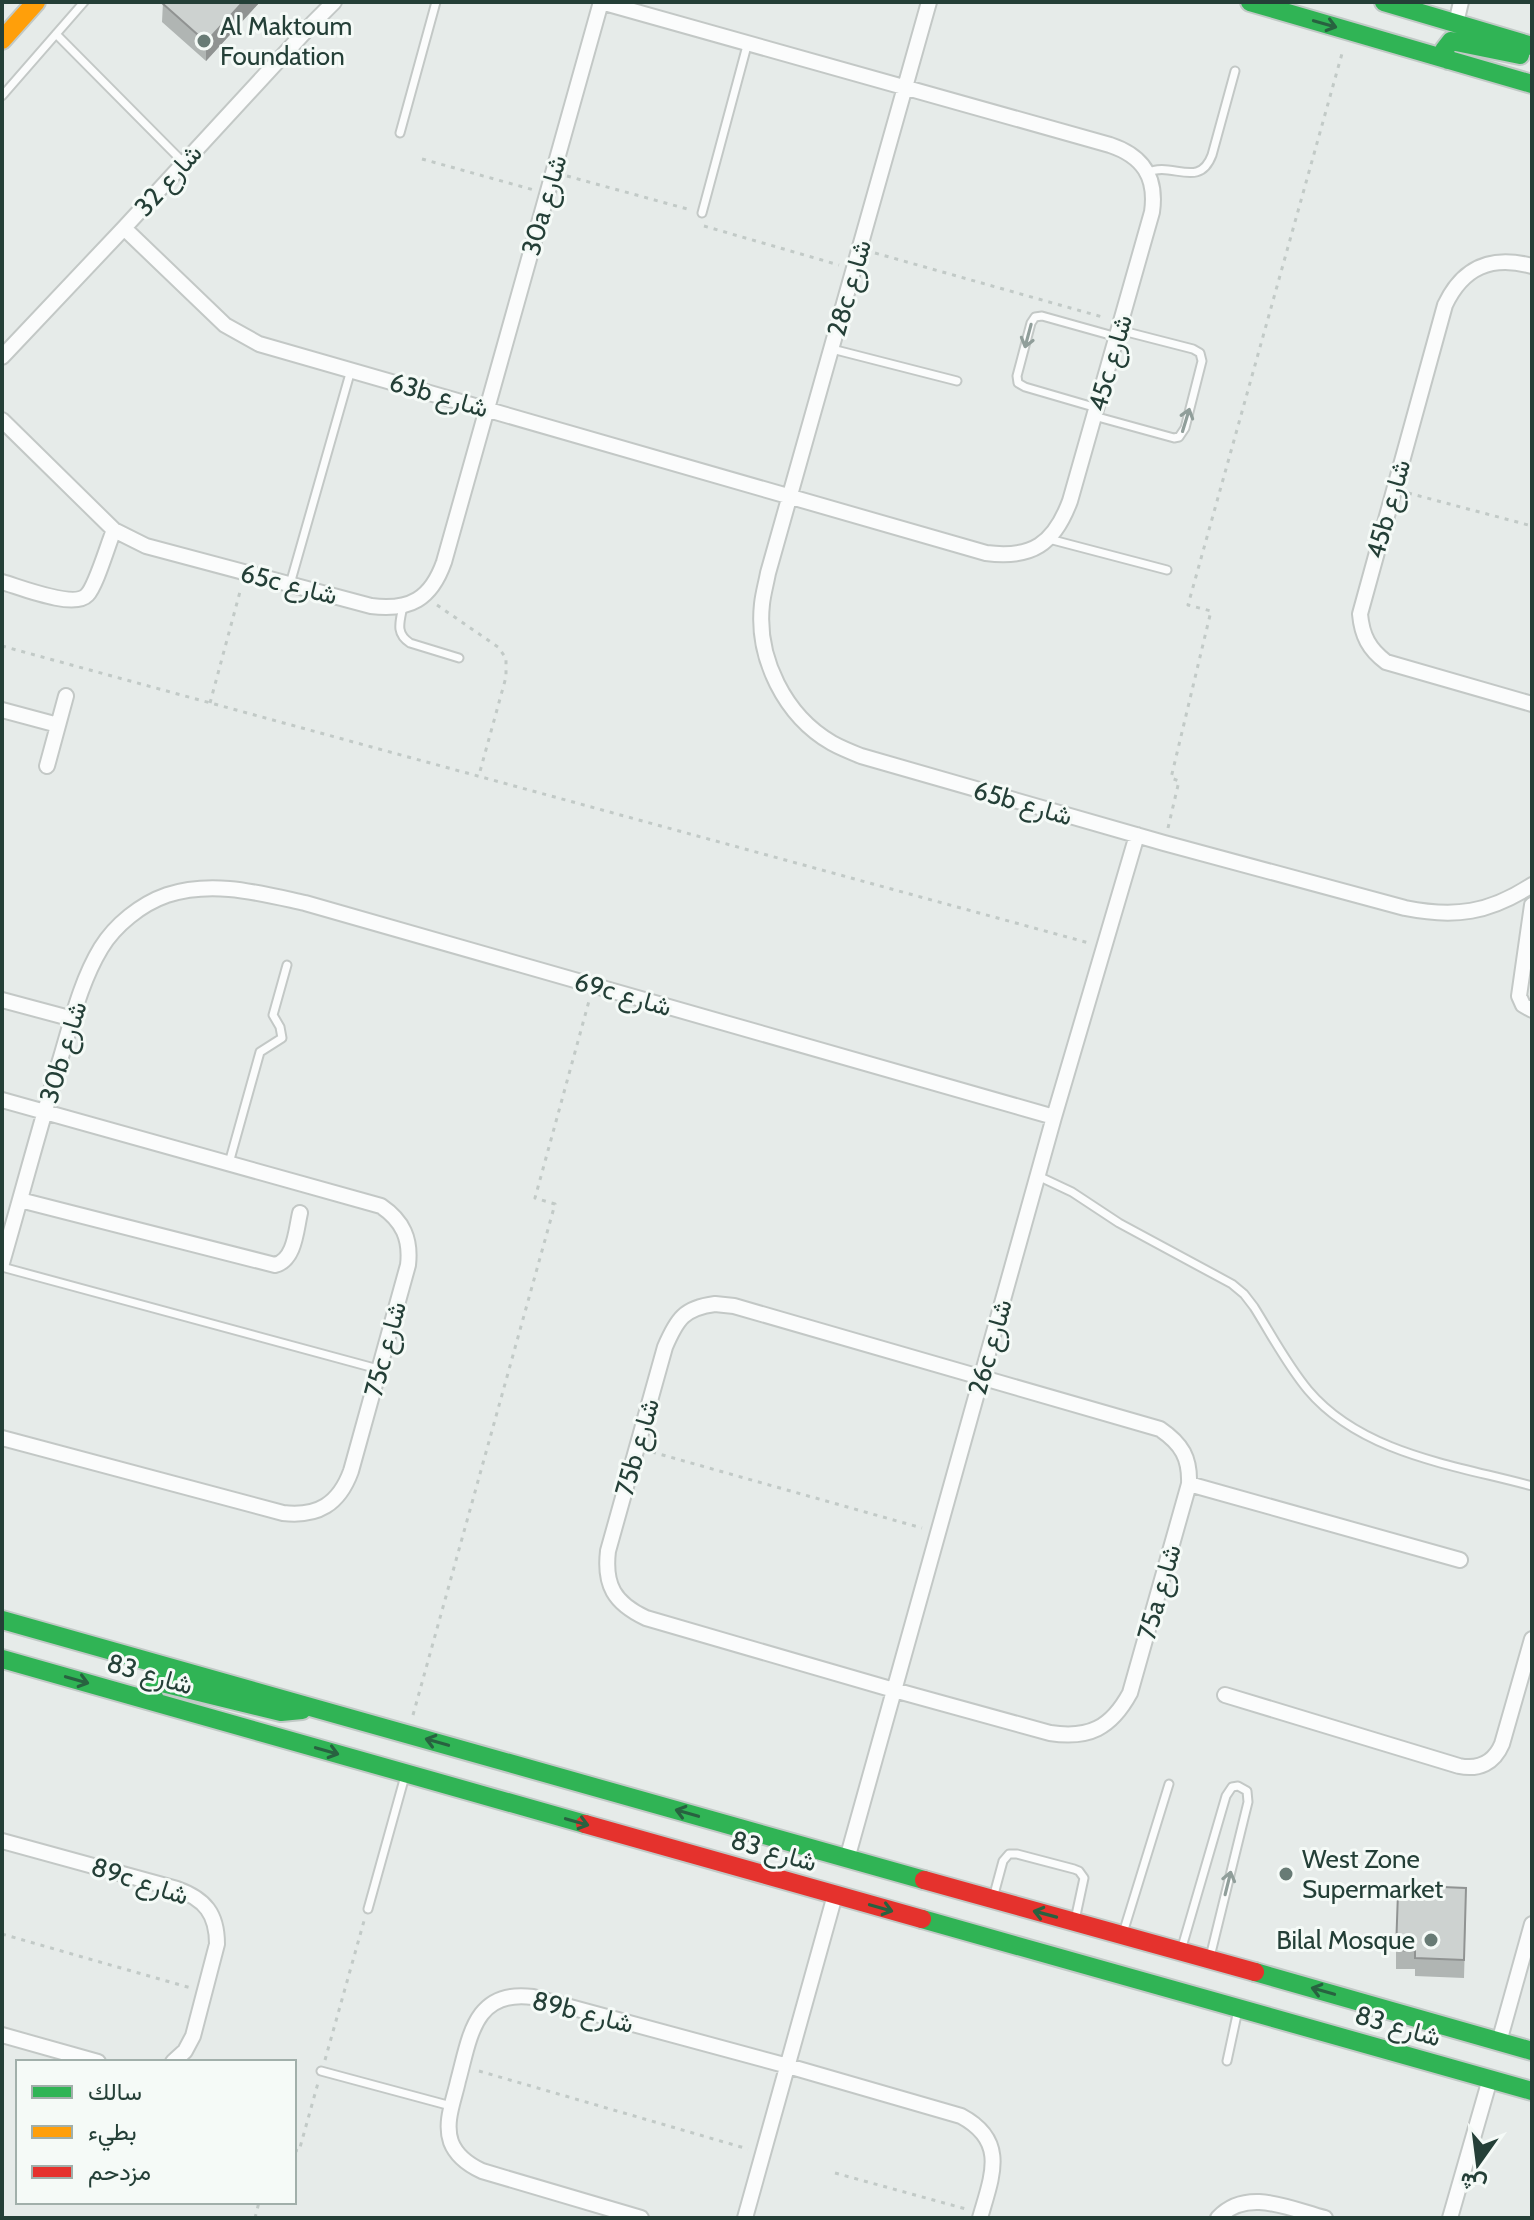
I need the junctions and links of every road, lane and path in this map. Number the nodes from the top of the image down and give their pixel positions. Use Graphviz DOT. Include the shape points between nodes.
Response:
graph roads {
  1 [pos="36,2"];
  2 [pos="84,2"];
  3 [pos="334,2"];
  4 [pos="436,2"];
  5 [pos="601,2"];
  6 [pos="929,2"];
  7 [pos="1250,2"];
  8 [pos="1384,2"];
  9 [pos="1461,2"];
  10 [pos="1456,23"];
  11 [pos="1348,31"];
  12 [pos="56,34"];
  13 [pos="2,40"];
  14 [pos="748,42"];
  15 [pos="1532,46"];
  16 [pos="1532,57"];
  17 [pos="1448,60"];
  18 [pos="1235,71"];
  19 [pos="1532,84"];
  20 [pos="905,86"];
  21 [pos="2,96"];
  22 [pos="400,133"];
  23 [pos="422,159"];
  24 [pos="183,162"];
  25 [pos="1147,173"];
  26 [pos="547,193"];
  27 [pos="702,213"];
  28 [pos="124,228"];
  29 [pos="860,249"];
  30 [pos="1532,266"];
  31 [pos="1119,330"];
  32 [pos="832,349"];
  33 [pos="2,357"];
  34 [pos="351,370"];
  35 [pos="957,381"];
  36 [pos="487,409"];
  37 [pos="1096,412"];
  38 [pos="2,420"];
  39 [pos="1394,490"];
  40 [pos="790,496"];
  41 [pos="1532,526"];
  42 [pos="114,530"];
  43 [pos="1049,539"];
  44 [pos="1167,570"];
  45 [pos="245,573"];
  46 [pos="768,573"];
  47 [pos="2,582"];
  48 [pos="290,585"];
  49 [pos="425,595"];
  50 [pos="403,606"];
  51 [pos="2,646"];
  52 [pos="459,658"];
  53 [pos="66,696"];
  54 [pos="210,703"];
  55 [pos="1532,704"];
  56 [pos="2,710"];
  57 [pos="58,725"];
  58 [pos="47,766"];
  59 [pos="479,776"];
  60 [pos="1137,835"];
  61 [pos="1164,843"];
  62 [pos="1532,885"];
  63 [pos="189,889"];
  64 [pos="1532,905"];
  65 [pos="1105,947"];
  66 [pos="287,965"];
  67 [pos="593,985"];
  68 [pos="2,1000"];
  69 [pos="1532,1010"];
  70 [pos="73,1019"];
  71 [pos="2,1100"];
  72 [pos="45,1112"];
  73 [pos="1054,1117"];
  74 [pos="229,1163"];
  75 [pos="1038,1176"];
  76 [pos="20,1200"];
  77 [pos="300,1213"];
  78 [pos="2,1265"];
  79 [pos="380,1369"];
  80 [pos="981,1377"];
  81 [pos="2,1438"];
  82 [pos="637,1448"];
  83 [pos="1189,1484"];
  84 [pos="1532,1486"];
  85 [pos="938,1532"];
  86 [pos="1460,1560"];
  87 [pos="2,1620"];
  88 [pos="1532,1639"];
  89 [pos="2,1659"];
  90 [pos="1527,1675"];
  91 [pos="894,1690"];
  92 [pos="1225,1695"];
  93 [pos="158,1703"];
  94 [pos="313,1707"];
  95 [pos="407,1734"];
  96 [pos="406,1774"];
  97 [pos="1169,1784"];
  98 [pos="2,1841"];
  99 [pos="847,1859"];
  100 [pos="835,1895"];
  101 [pos="993,1900"];
  102 [pos="368,1909"];
  103 [pos="1075,1922"];
  104 [pos="1532,1924"];
  105 [pos="2,1934"];
  106 [pos="1123,1935"];
  107 [pos="1181,1951"];
  108 [pos="1209,1959"];
  109 [pos="205,1992"];
  110 [pos="1239,2008"];
  111 [pos="2,2035"];
  112 [pos="1499,2042"];
  113 [pos="1532,2051"];
  114 [pos="91,2060"];
  115 [pos="175,2060"];
  116 [pos="1227,2061"];
  117 [pos="788,2066"];
  118 [pos="462,2067"];
  119 [pos="321,2071"];
  120 [pos="1490,2079"];
  121 [pos="1532,2091"];
  122 [pos="452,2107"];
  123 [pos="296,2150"];
  124 [pos="763,2153"];
  125 [pos="835,2173"];
  126 [pos="981,2216"];
  127 [pos="641,2218"];
  128 [pos="745,2218"];
  129 [pos="1218,2218"];
  130 [pos="1325,2218"];
  131 [pos="1450,2218"];
  1 -- 13 [label="street"];
  2 -- 12 [label="lane"];
  3 -- 24 [label="street, شارع 32"];
  4 -- 22 [label="lane"];
  5 -- 14 [label="street"];
  5 -- 26 [label="street, 30a شارع"];
  6 -- 20 [label="street, 28c شارع"];
  7 -- 11 [label="street, one-way"];
  8 -- 10 [label="street"];
  9 -- 10 [label="street"];
  10 -- 15 [label="street"];
  11 -- 17 [label="street"];
  11 -- 61 [label="path" via="1188,605 1211,611 1171,778 1179,781"];
  12 -- 21 [label="lane"];
  12 -- 24 [label="lane"];
  14 -- 20 [label="street"];
  14 -- 27 [label="lane"];
  16 -- 17 [label="street" via="1457,41 1444,50"];
  17 -- 19 [label="street"];
  18 -- 25 [label="lane" via="1206,166 1189,174 1161,168"];
  20 -- 25 [label="street" via="1121,148"];
  20 -- 29 [label="street, 28c شارع"];
  23 -- 26 [label="path"];
  24 -- 28 [label="street, شارع 32"];
  25 -- 31 [label="street, 45c شارع" via="1152,212"];
  26 -- 36 [label="street, 30a شارع"];
  28 -- 33 [label="street, شارع 32"];
  28 -- 34 [label="street, 63b شارع" via="241,335"];
  29 -- 31 [label="path"];
  29 -- 32 [label="street, 28c شارع"];
  30 -- 39 [label="street, 45b شارع" via="1493,262 1463,277 1452,290"];
  31 -- 37 [label="street, 45c شارع"];
  31 -- 37 [label="lane, one-way" via="1042,316 1031,323 1018,383"];
  37 -- 31 [label="lane, one-way" via="1174,438 1185,428 1200,353"];
  32 -- 35 [label="lane"];
  32 -- 40 [label="street, 28c شارع"];
  34 -- 36 [label="street, 63b شارع"];
  34 -- 48 [label="lane"];
  36 -- 40 [label="street, 63b شارع"];
  36 -- 49 [label="street" via="444,562"];
  37 -- 43 [label="street, 45c شارع" via="1063,521"];
  38 -- 42 [label="street, 65c شارع"];
  39 -- 41 [label="path"];
  39 -- 55 [label="street, 45b شارع" via="1360,614 1366,642 1400,668"];
  40 -- 43 [label="street" via="986,553 1009,556 1031,551"];
  40 -- 46 [label="street, 28c شارع"];
  42 -- 45 [label="street, 65c شارع" via="146,546"];
  42 -- 47 [label="street" via="84,598 68,601"];
  43 -- 44 [label="lane"];
  45 -- 48 [label="street, 65c شارع"];
  45 -- 54 [label="path"];
  46 -- 60 [label="street, 65b شارع" via="761,605 770,669 805,723 831,742 861,756"];
  48 -- 50 [label="street, 65c شارع" via="371,606"];
  49 -- 50 [label="street, 65c شارع"];
  49 -- 59 [label="path" via="506,658 506,677"];
  50 -- 52 [label="lane" via="403,639"];
  51 -- 54 [label="path"];
  53 -- 57 [label="street"];
  54 -- 59 [label="path"];
  56 -- 57 [label="street"];
  57 -- 58 [label="street"];
  59 -- 65 [label="path"];
  60 -- 61 [label="street, 65b شارع"];
  60 -- 65 [label="street, 26c شارع"];
  61 -- 62 [label="street, 65b شارع" via="1432,913 1487,908"];
  63 -- 67 [label="street, 69c شارع" via="216,887 305,903"];
  63 -- 70 [label="street, 30b شارع" via="163,896 119,925 90,969"];
  64 -- 69 [label="street" via="1519,996"];
  65 -- 73 [label="street, 26c شارع"];
  66 -- 74 [label="lane" via="273,1015 282,1038 260,1052"];
  67 -- 73 [label="street, 69c شارع"];
  67 -- 95 [label="path" via="535,1198 555,1204"];
  68 -- 70 [label="street"];
  70 -- 72 [label="street, 30b شارع"];
  71 -- 72 [label="street, 75c شارع"];
  72 -- 74 [label="street, 75c شارع"];
  72 -- 76 [label="street, 30b شارع"];
  73 -- 75 [label="street, 26c شارع"];
  74 -- 79 [label="street, 75c شارع" via="368,1201 402,1224 408,1265"];
  75 -- 80 [label="street, 26c شارع"];
  75 -- 84 [label="lane" via="1232,1284 1254,1307 1306,1388 1347,1425 1384,1445"];
  76 -- 77 [label="street" via="275,1265 288,1257"];
  76 -- 78 [label="street, 30b شارع"];
  78 -- 79 [label="lane"];
  79 -- 81 [label="street, 75c شارع" via="346,1485 326,1506 312,1512 283,1513"];
  80 -- 82 [label="street, 75b شارع" via="734,1306 698,1307 682,1316 665,1347"];
  80 -- 83 [label="street, 75a شارع" via="1160,1429 1184,1452"];
  80 -- 85 [label="street, 26c شارع"];
  82 -- 85 [label="path"];
  82 -- 91 [label="street, 75b شارع" via="608,1551 609,1584 617,1599 646,1618"];
  83 -- 86 [label="street"];
  83 -- 91 [label="street, 75a شارع" via="1130,1693 1107,1724 1089,1733 1050,1733"];
  85 -- 91 [label="street, 26c شارع"];
  87 -- 94 [label="street, شارع 83"];
  88 -- 90 [label="street"];
  89 -- 93 [label="street, شارع 83, one-way"];
  90 -- 92 [label="street" via="1498,1754 1470,1768"];
  91 -- 99 [label="street, 26c شارع"];
  93 -- 94 [label="street" via="152,1691 162,1683 281,1712"];
  93 -- 96 [label="street, شارع 83, one-way"];
  94 -- 95 [label="street, شارع 83"];
  99 -- 95 [label="street, شارع 83, one-way"];
  96 -- 100 [label="street, شارع 83, one-way"];
  96 -- 102 [label="lane"];
  97 -- 106 [label="lane"];
  98 -- 109 [label="street, 89c شارع" via="191,1894 212,1915 217,1929"];
  99 -- 101 [label="street, شارع 83"];
  100 -- 110 [label="street, شارع 83, one-way"];
  100 -- 117 [label="street"];
  103 -- 101 [label="street, شارع 83, one-way"];
  101 -- 103 [label="lane" via="1009,1854 1074,1869 1084,1878"];
  102 -- 119 [label="path"];
  103 -- 106 [label="street, شارع 83"];
  104 -- 112 [label="street"];
  105 -- 109 [label="path"];
  106 -- 107 [label="street, شارع 83"];
  107 -- 108 [label="street, شارع 83"];
  108 -- 107 [label="lane, one-way" via="1248,1802 1247,1791 1238,1786 1226,1796"];
  112 -- 108 [label="street, شارع 83, one-way"];
  109 -- 115 [label="street, 89c شارع" via="193,2036"];
  110 -- 116 [label="lane"];
  110 -- 120 [label="street, شارع 83"];
  111 -- 114 [label="street"];
  112 -- 113 [label="street, شارع 83"];
  117 -- 118 [label="street, 89b شارع" via="521,1996 496,2001 477,2018"];
  117 -- 124 [label="street"];
  117 -- 126 [label="street, 89b شارع" via="973,2122 983,2131 993,2156"];
  118 -- 122 [label="street, 89b شارع"];
  118 -- 124 [label="path"];
  119 -- 122 [label="lane"];
  119 -- 123 [label="path"];
  120 -- 121 [label="street, شارع 83"];
  120 -- 131 [label="street"];
  122 -- 127 [label="street, 89b شارع" via="451,2141 472,2166"];
  124 -- 128 [label="street"];
  125 -- 126 [label="path"];
  129 -- 130 [label="street" via="1251,2201"];
}
